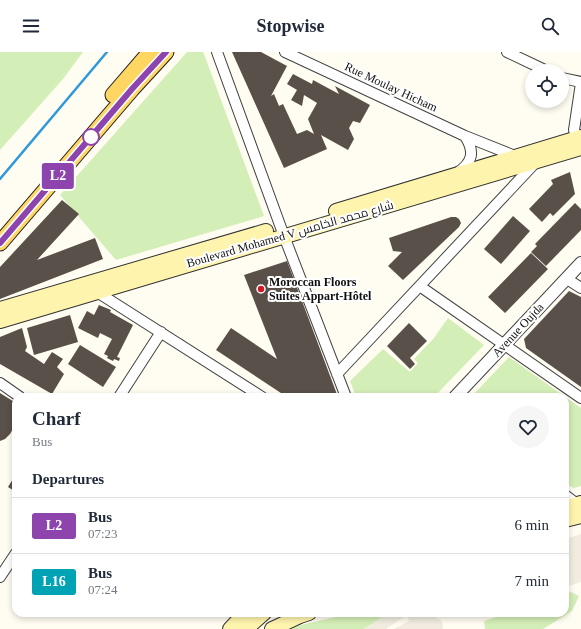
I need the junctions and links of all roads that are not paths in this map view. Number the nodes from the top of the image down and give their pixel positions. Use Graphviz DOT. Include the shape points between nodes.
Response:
graph roads {
  1 [pos="150,52"];
  2 [pos="166,52"];
  3 [pos="217,52"];
  4 [pos="285,52"];
  5 [pos="507,52"];
  6 [pos="532,64"];
  7 [pos="569,80"];
  8 [pos="581,83"];
  9 [pos="465,136"];
  10 [pos="580,141"];
  11 [pos="515,156"];
  12 [pos="536,162"];
  13 [pos="451,176"];
  14 [pos="0,229"];
  15 [pos="282,232"];
  16 [pos="0,243"];
  17 [pos="581,264"];
  18 [pos="567,279"];
  19 [pos="420,286"];
  20 [pos="581,288"];
  21 [pos="97,292"];
  22 [pos="0,309"];
  23 [pos="0,321"];
  24 [pos="161,332"];
  25 [pos="505,344"];
  26 [pos="337,374"];
  27 [pos="0,383"];
  28 [pos="14,393"];
  29 [pos="123,393"];
  30 [pos="256,393"];
  31 [pos="344,393"];
  32 [pos="459,393"];
  33 [pos="581,398"];
  34 [pos="569,500"];
  35 [pos="576,508"];
  36 [pos="569,516"];
  37 [pos="12,560"];
  38 [pos="0,578"];
  39 [pos="241,617"];
  40 [pos="260,617"];
  41 [pos="298,617"];
  42 [pos="230,629"];
  43 [pos="246,629"];
  44 [pos="272,629"];
  1 -- 14 [label="main road"];
  2 -- 16 [label="main road"];
  3 -- 15 [label="street"];
  4 -- 9 [label="street, Rue Moulay Hicham"];
  5 -- 6 [label="street"];
  7 -- 8 [label="street"];
  8 -- 10 [label="street" via="574,130"];
  9 -- 11 [label="street, Rue Moulay Hicham"];
  9 -- 13 [label="street" via="470,145 471,157 461,170"];
  10 -- 11 [label="main road, Boulevard Mohamed V شارع محمد الخامس"];
  10 -- 12 [label="main road, Boulevard Mohamed V شارع محمد الخامس"];
  11 -- 13 [label="main road, Boulevard Mohamed V شارع محمد الخامس"];
  12 -- 15 [label="main road, Boulevard Mohamed V شارع محمد الخامس"];
  12 -- 19 [label="street"];
  13 -- 15 [label="main road, Boulevard Mohamed V شارع محمد الخامس"];
  15 -- 21 [label="main road, Boulevard Mohamed V شارع محمد الخامس"];
  15 -- 22 [label="main road, Boulevard Mohamed V شارع محمد الخامس"];
  15 -- 26 [label="street"];
  17 -- 18 [label="street, Avenue Oujda"];
  18 -- 20 [label="street"];
  18 -- 25 [label="street, Avenue Oujda"];
  19 -- 25 [label="street"];
  19 -- 26 [label="street"];
  21 -- 23 [label="main road, Boulevard Mohamed V شارع محمد الخامس"];
  21 -- 24 [label="street"];
  24 -- 29 [label="street"];
  24 -- 30 [label="street"];
  25 -- 32 [label="street, Avenue Oujda"];
  25 -- 33 [label="street"];
  26 -- 31 [label="street"];
  27 -- 28 [label="street"];
  34 -- 35 [label="street"];
  35 -- 36 [label="main road"];
  37 -- 38 [label="street"];
  39 -- 42 [label="main road"];
  40 -- 43 [label="main road"];
  41 -- 44 [label="main road"];
}
